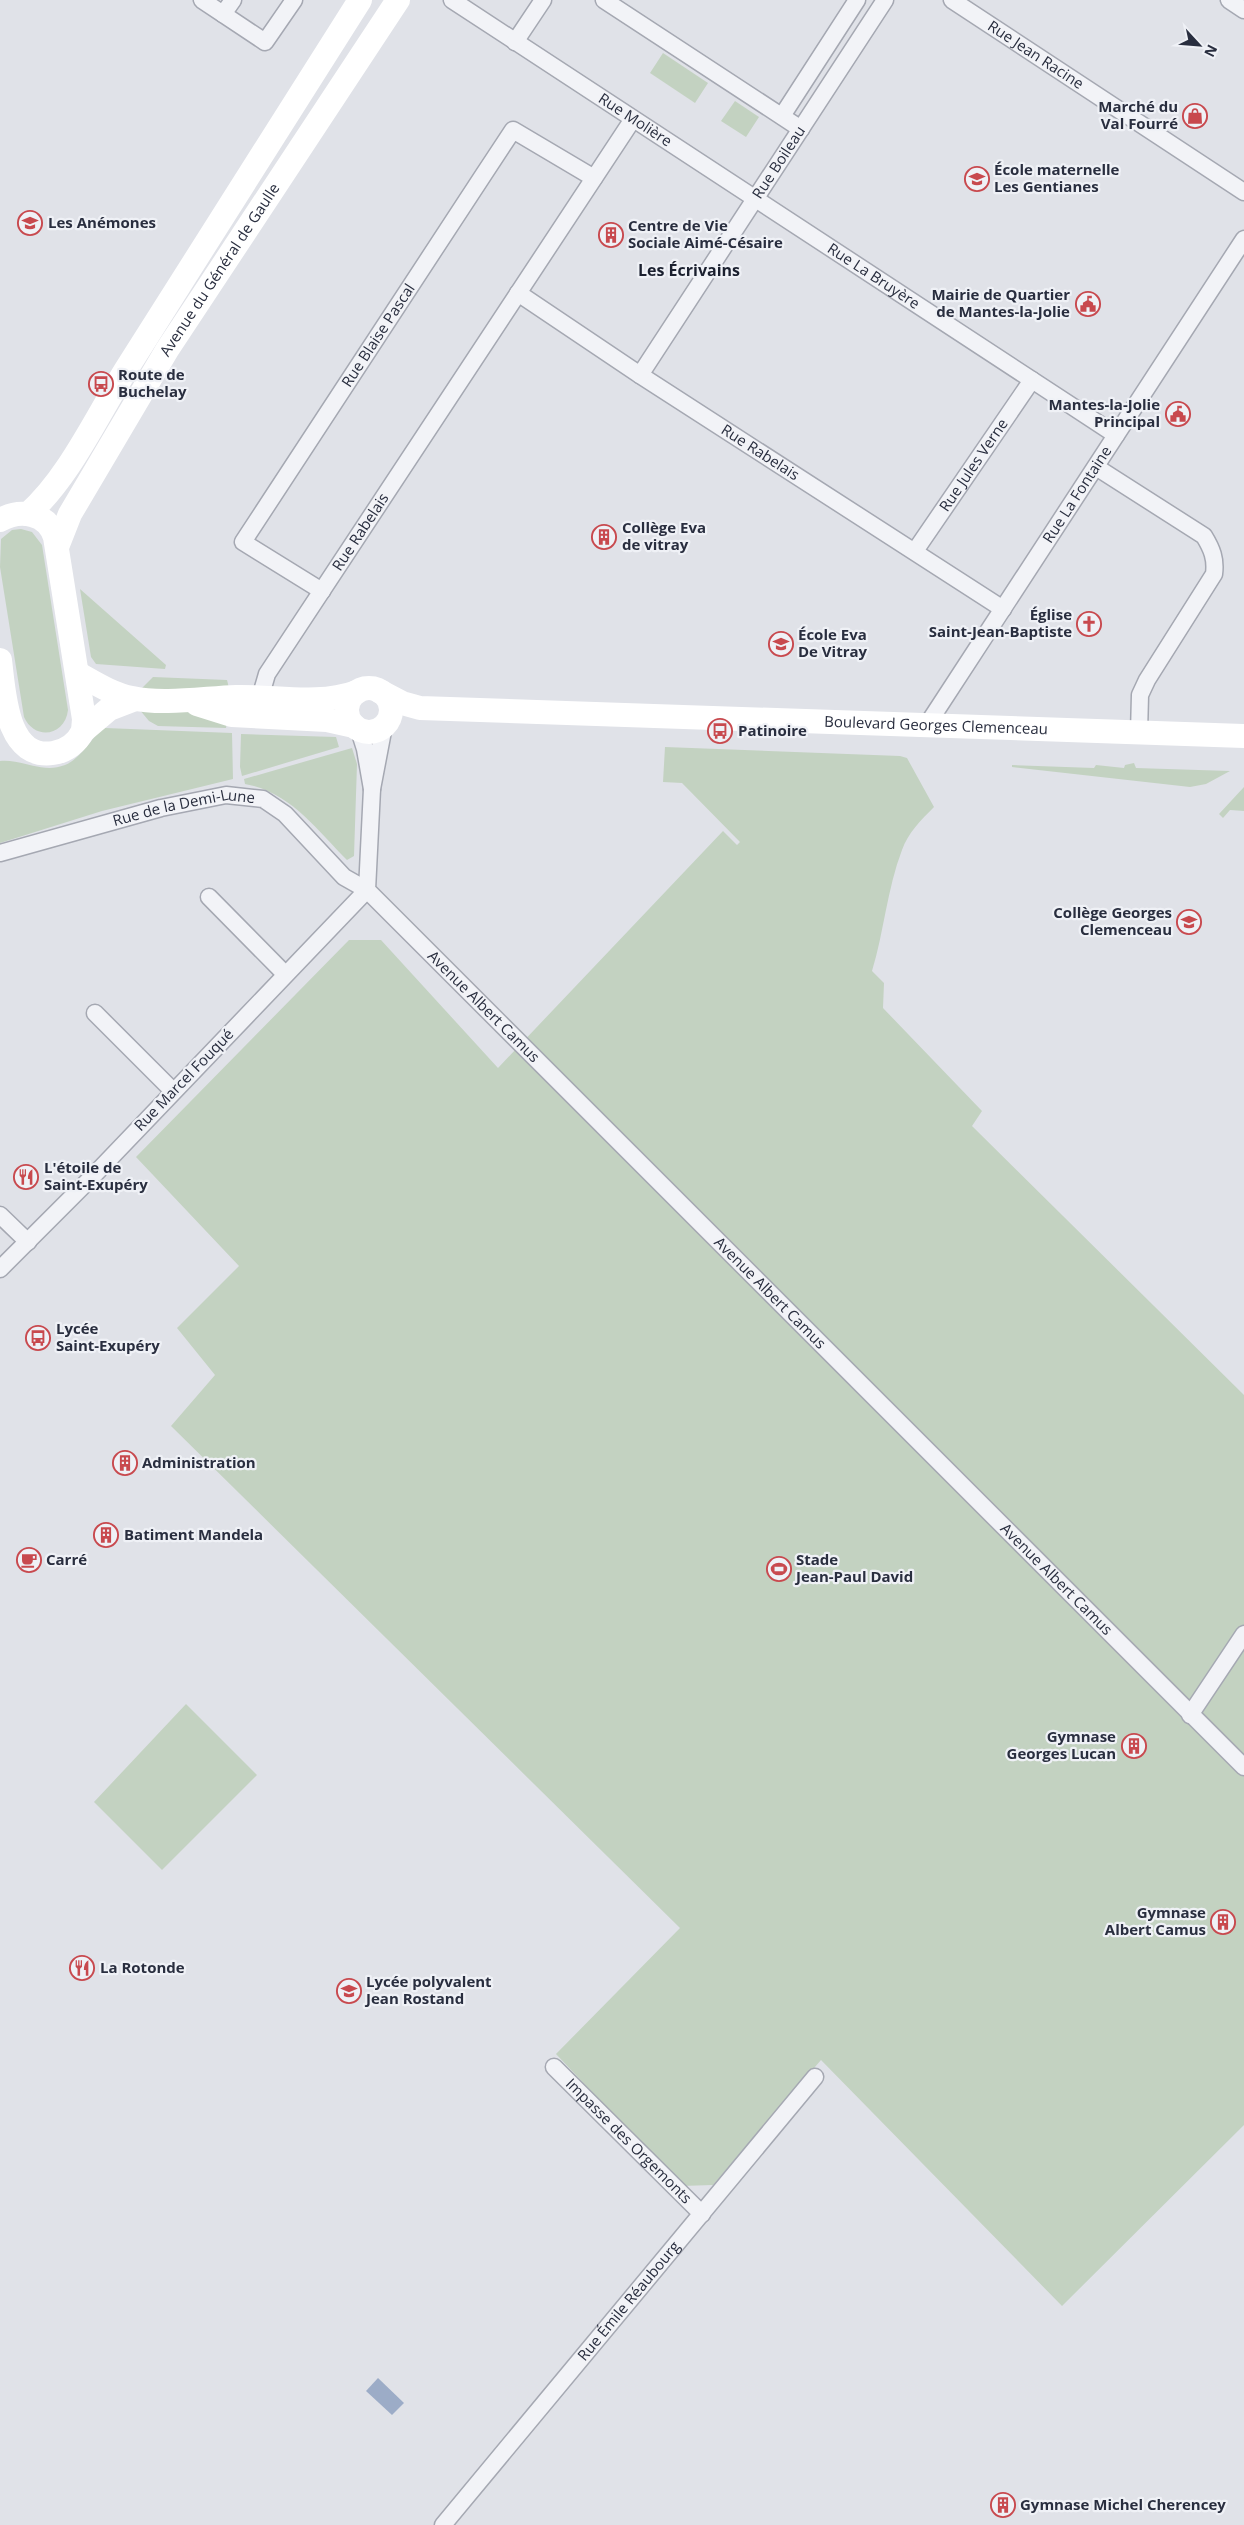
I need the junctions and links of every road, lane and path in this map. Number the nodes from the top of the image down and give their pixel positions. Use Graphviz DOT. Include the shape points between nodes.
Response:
graph roads {
  1 [pos="202,0"];
  2 [pos="294,0"];
  3 [pos="360,0"];
  4 [pos="398,0"];
  5 [pos="452,0"];
  6 [pos="543,0"];
  7 [pos="604,0"];
  8 [pos="857,0"];
  9 [pos="885,0"];
  10 [pos="952,0"];
  11 [pos="1229,0"];
  12 [pos="228,7"];
  13 [pos="1244,10"];
  14 [pos="515,42"];
  15 [pos="782,116"];
  16 [pos="633,119"];
  17 [pos="801,129"];
  18 [pos="594,178"];
  19 [pos="1244,192"];
  20 [pos="755,199"];
  21 [pos="1244,239"];
  22 [pos="518,293"];
  23 [pos="640,375"];
  24 [pos="1032,380"];
  25 [pos="1116,435"];
  26 [pos="1096,467"];
  27 [pos="28,514"];
  28 [pos="0,520"];
  29 [pos="57,547"];
  30 [pos="915,551"];
  31 [pos="322,591"];
  32 [pos="1003,609"];
  33 [pos="0,660"];
  34 [pos="77,673"];
  35 [pos="368,691"];
  36 [pos="2,692"];
  37 [pos="260,698"];
  38 [pos="135,699"];
  39 [pos="183,700"];
  40 [pos="420,708"];
  41 [pos="384,725"];
  42 [pos="927,726"];
  43 [pos="357,728"];
  44 [pos="83,731"];
  45 [pos="1138,732"];
  46 [pos="1244,736"];
  47 [pos="24,746"];
  48 [pos="0,748"];
  49 [pos="372,790"];
  50 [pos="0,853"];
  51 [pos="367,890"];
  52 [pos="209,897"];
  53 [pos="285,974"];
  54 [pos="95,1013"];
  55 [pos="173,1091"];
  56 [pos="0,1215"];
  57 [pos="28,1242"];
  58 [pos="0,1269"];
  59 [pos="1244,1634"];
  60 [pos="1190,1715"];
  61 [pos="1244,1767"];
  62 [pos="554,2067"];
  63 [pos="815,2077"];
  64 [pos="702,2214"];
  65 [pos="443,2525"];
  1 -- 12 [label="street"];
  2 -- 12 [label="street" via="265,42"];
  3 -- 27 [label="main road, Avenue du Général de Gaulle" via="59,480 48,496"];
  4 -- 29 [label="main road, Avenue du Général de Gaulle" via="167,350 70,514"];
  5 -- 14 [label="street, Rue Molière"];
  6 -- 14 [label="street"];
  7 -- 15 [label="street"];
  8 -- 15 [label="street"];
  9 -- 17 [label="street, Rue Boileau"];
  10 -- 19 [label="street, Rue Jean Racine"];
  11 -- 13 [label="street"];
  14 -- 16 [label="street, Rue Molière"];
  15 -- 17 [label="street"];
  16 -- 18 [label="street, Rue Rabelais"];
  16 -- 20 [label="street, Rue Molière"];
  17 -- 20 [label="street, Rue Boileau"];
  18 -- 22 [label="street, Rue Rabelais"];
  18 -- 31 [label="street, Rue Blaise Pascal" via="513,130 242,542"];
  20 -- 23 [label="street, Rue Boileau"];
  20 -- 24 [label="street, Rue La Bruyère"];
  21 -- 25 [label="street, Rue La Fontaine"];
  22 -- 23 [label="street, Rue Rabelais"];
  22 -- 31 [label="street, Rue Rabelais"];
  23 -- 30 [label="street, Rue Rabelais"];
  24 -- 25 [label="street, Rue La Bruyère"];
  24 -- 30 [label="street, Rue Jules Verne"];
  25 -- 26 [label="street, Rue La Fontaine"];
  26 -- 32 [label="street, Rue La Fontaine"];
  26 -- 45 [label="street" via="1204,536 1213,550 1214,574 1140,695"];
  27 -- 28 [label="main road" via="12,514"];
  27 -- 29 [label="main road" via="49,524"];
  29 -- 34 [label="main road"];
  30 -- 32 [label="street, Rue Rabelais"];
  31 -- 37 [label="street, Rue Rabelais" via="267,674"];
  32 -- 42 [label="street, Rue La Fontaine"];
  33 -- 36 [label="main road"];
  34 -- 38 [label="main road" via="107,690"];
  34 -- 44 [label="main road"];
  35 -- 37 [label="main road" via="333,700"];
  35 -- 40 [label="main road, Boulevard Georges Clemenceau"];
  35 -- 41 [label="main road" via="387,698 391,709"];
  35 -- 43 [label="main road" via="349,700 347,711"];
  36 -- 47 [label="main road" via="12,725"];
  37 -- 39 [label="main road"];
  38 -- 39 [label="main road"];
  38 -- 44 [label="main road" via="109,709"];
  39 -- 43 [label="main road" via="232,715 327,720"];
  40 -- 41 [label="main road, Boulevard Georges Clemenceau"];
  40 -- 42 [label="main road, Boulevard Georges Clemenceau"];
  41 -- 43 [label="main road" via="370,732"];
  41 -- 49 [label="street"];
  42 -- 45 [label="main road, Boulevard Georges Clemenceau"];
  43 -- 49 [label="street" via="365,749"];
  44 -- 47 [label="main road" via="69,747 55,753 37,753"];
  45 -- 46 [label="main road, Boulevard Georges Clemenceau"];
  47 -- 48 [label="main road"];
  49 -- 51 [label="street"];
  50 -- 51 [label="street, Rue de la Demi-Lune" via="161,808 226,795 263,799 285,814 344,877"];
  51 -- 53 [label="street, Rue Marcel Fouqué"];
  51 -- 60 [label="street, Avenue Albert Camus"];
  52 -- 53 [label="street"];
  53 -- 55 [label="street, Rue Marcel Fouqué"];
  54 -- 55 [label="street"];
  55 -- 57 [label="street, Rue Marcel Fouqué"];
  56 -- 57 [label="street"];
  57 -- 58 [label="street, Rue Marcel Fouqué"];
  59 -- 60 [label="street"];
  60 -- 61 [label="street, Avenue Albert Camus"];
  62 -- 64 [label="street, Impasse des Orgemonts"];
  63 -- 64 [label="street, Rue Émile Réaubourg"];
  64 -- 65 [label="street, Rue Émile Réaubourg"];
}
